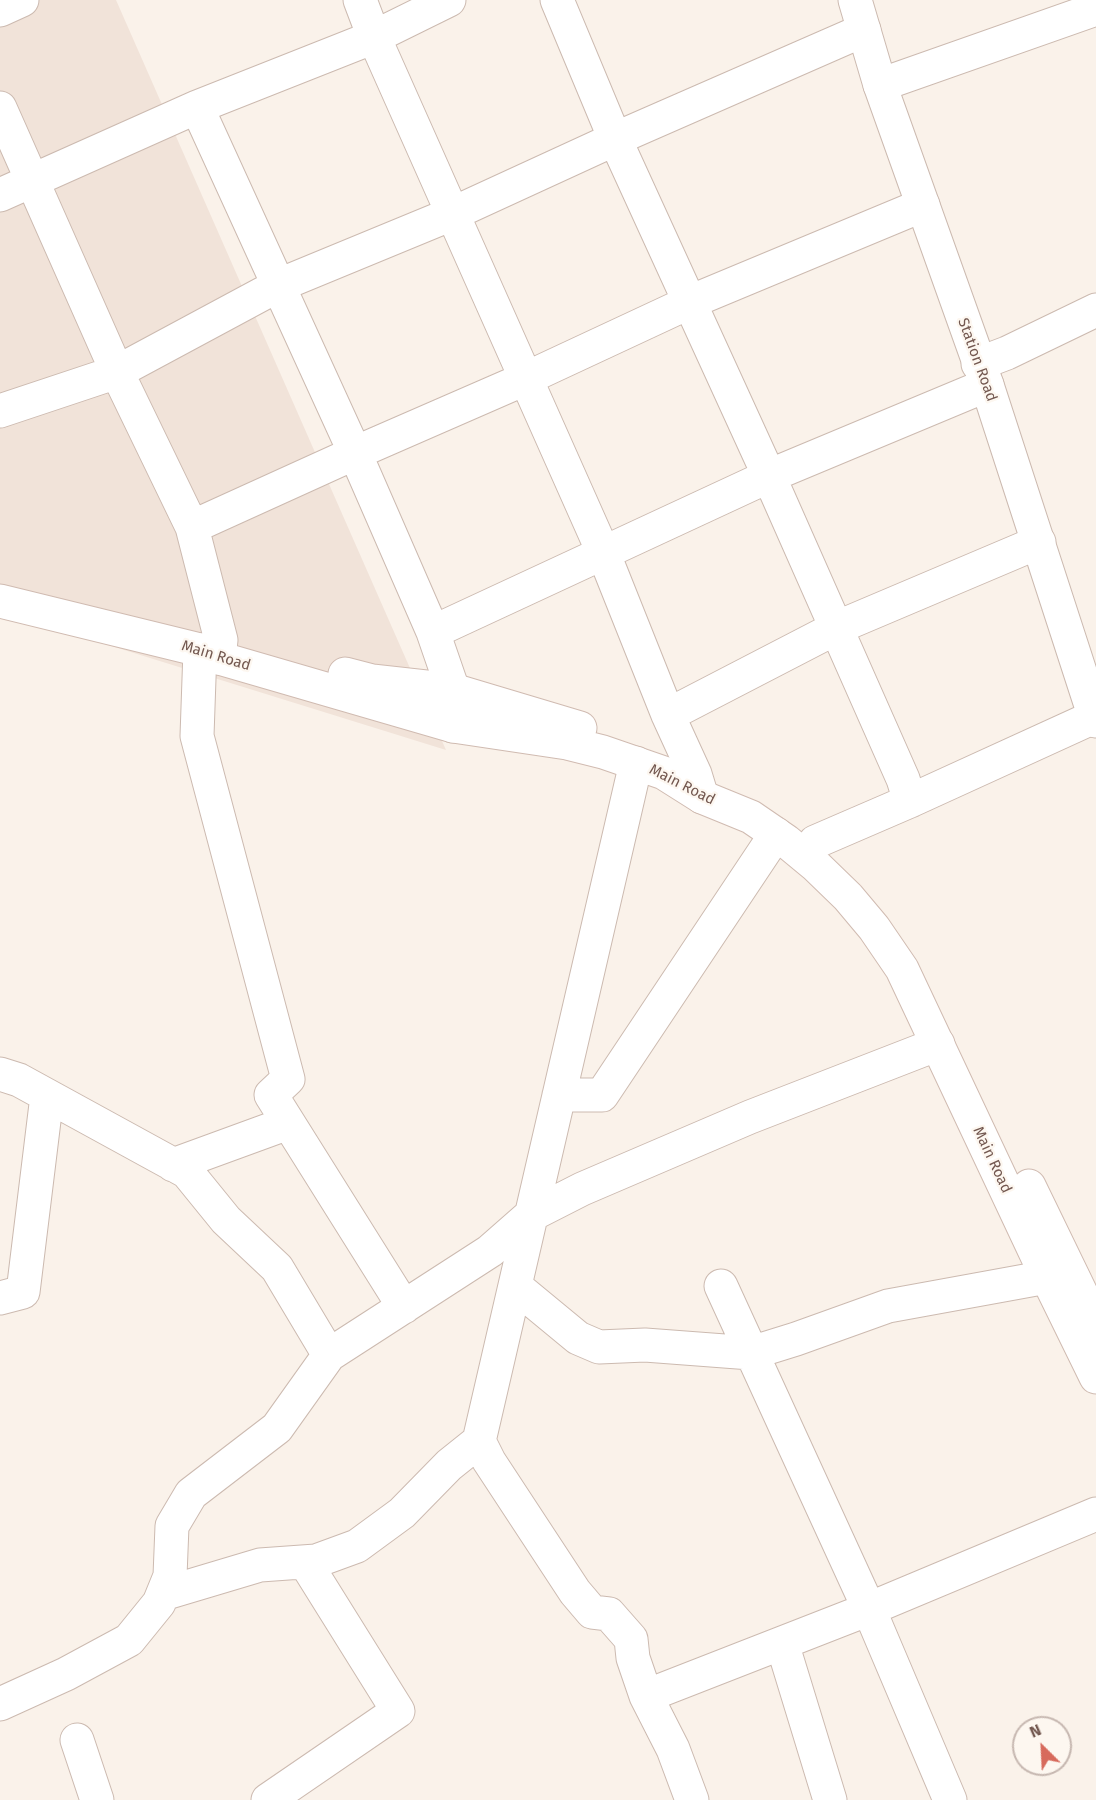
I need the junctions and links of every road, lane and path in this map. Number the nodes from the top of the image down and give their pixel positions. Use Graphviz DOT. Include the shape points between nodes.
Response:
graph roads {
  1 [pos="22,0"];
  2 [pos="360,0"];
  3 [pos="449,0"];
  4 [pos="557,0"];
  5 [pos="1096,9"];
  6 [pos="0,10"];
  7 [pos="860,15"];
  8 [pos="374,37"];
  9 [pos="880,86"];
  10 [pos="198,107"];
  11 [pos="0,108"];
  12 [pos="615,139"];
  13 [pos="31,181"];
  14 [pos="0,195"];
  15 [pos="923,205"];
  16 [pos="454,213"];
  17 [pos="277,286"];
  18 [pos="690,302"];
  19 [pos="1096,310"];
  20 [pos="117,372"];
  21 [pos="983,374"];
  22 [pos="527,378"];
  23 [pos="0,411"];
  24 [pos="355,453"];
  25 [pos="769,476"];
  26 [pos="192,527"];
  27 [pos="1039,542"];
  28 [pos="603,552"];
  29 [pos="0,586"];
  30 [pos="0,601"];
  31 [pos="836,628"];
  32 [pos="433,632"];
  33 [pos="214,649"];
  34 [pos="453,690"];
  35 [pos="668,715"];
  36 [pos="1095,719"];
  37 [pos="453,726"];
  38 [pos="636,763"];
  39 [pos="699,785"];
  40 [pos="910,801"];
  41 [pos="776,834"];
  42 [pos="815,842"];
  43 [pos="938,1044"];
  44 [pos="0,1074"];
  45 [pos="559,1095"];
  46 [pos="47,1096"];
  47 [pos="288,1123"];
  48 [pos="173,1165"];
  49 [pos="531,1215"];
  50 [pos="1047,1277"];
  51 [pos="515,1286"];
  52 [pos="721,1286"];
  53 [pos="0,1298"];
  54 [pos="404,1307"];
  55 [pos="1096,1324"];
  56 [pos="751,1353"];
  57 [pos="329,1355"];
  58 [pos="1096,1377"];
  59 [pos="479,1441"];
  60 [pos="1096,1514"];
  61 [pos="305,1562"];
  62 [pos="163,1594"];
  63 [pos="869,1609"];
  64 [pos="782,1643"];
  65 [pos="646,1696"];
  66 [pos="0,1704"];
  67 [pos="77,1740"];
  68 [pos="97,1800"];
  69 [pos="268,1800"];
  70 [pos="692,1800"];
  71 [pos="830,1800"];
  72 [pos="950,1800"];
  1 -- 6 [label="street"];
  2 -- 8 [label="street"];
  3 -- 8 [label="street"];
  4 -- 12 [label="street"];
  5 -- 9 [label="street"];
  7 -- 9 [label="street, Station Road"];
  7 -- 12 [label="street"];
  8 -- 10 [label="street"];
  8 -- 16 [label="street"];
  9 -- 15 [label="street, Station Road"];
  10 -- 13 [label="street"];
  10 -- 17 [label="street"];
  11 -- 13 [label="street"];
  12 -- 16 [label="street"];
  12 -- 18 [label="street"];
  13 -- 14 [label="street"];
  13 -- 20 [label="street"];
  15 -- 18 [label="street"];
  15 -- 21 [label="street, Station Road"];
  16 -- 17 [label="street"];
  16 -- 22 [label="street"];
  17 -- 20 [label="street"];
  17 -- 24 [label="street"];
  18 -- 22 [label="street"];
  18 -- 25 [label="street"];
  19 -- 21 [label="street" via="1007,353"];
  20 -- 23 [label="street"];
  20 -- 26 [label="street"];
  21 -- 25 [label="street"];
  21 -- 27 [label="street, Station Road"];
  22 -- 24 [label="street"];
  22 -- 28 [label="street"];
  24 -- 26 [label="street"];
  24 -- 32 [label="street"];
  25 -- 28 [label="street"];
  25 -- 31 [label="street"];
  26 -- 33 [label="street"];
  27 -- 31 [label="street"];
  27 -- 36 [label="street, Station Road"];
  28 -- 32 [label="street"];
  28 -- 35 [label="street"];
  29 -- 33 [label="street"];
  30 -- 33 [label="street, Main Road"];
  31 -- 35 [label="street"];
  31 -- 40 [label="street"];
  32 -- 34 [label="street"];
  33 -- 34 [label="street" via="372,681"];
  33 -- 37 [label="street, Main Road"];
  33 -- 47 [label="street" via="197,736 288,1079 271,1095"];
  34 -- 37 [label="street"];
  34 -- 39 [label="street" via="645,747 676,760"];
  35 -- 39 [label="street"];
  36 -- 40 [label="street"];
  37 -- 38 [label="street, Main Road" via="567,743"];
  38 -- 39 [label="street, Main Road"];
  38 -- 45 [label="street"];
  39 -- 41 [label="street, Main Road"];
  39 -- 42 [label="street" via="745,793"];
  40 -- 42 [label="street"];
  41 -- 43 [label="street, Main Road" via="815,865 874,928 902,969"];
  41 -- 45 [label="street" via="602,1095"];
  42 -- 55 [label="street" via="862,888 915,961 955,1030"];
  43 -- 49 [label="street" via="750,1118 582,1189"];
  43 -- 50 [label="street, Main Road"];
  44 -- 46 [label="street"];
  45 -- 49 [label="street"];
  46 -- 48 [label="street"];
  46 -- 53 [label="street" via="22,1292"];
  47 -- 48 [label="street"];
  47 -- 54 [label="street"];
  48 -- 57 [label="street" via="187,1172 226,1220 277,1268"];
  49 -- 51 [label="street"];
  49 -- 54 [label="street" via="490,1251"];
  50 -- 56 [label="street" via="888,1306"];
  50 -- 58 [label="street, Main Road"];
  51 -- 56 [label="street" via="578,1338 599,1347 645,1345"];
  51 -- 59 [label="street"];
  52 -- 56 [label="street"];
  54 -- 57 [label="street"];
  56 -- 63 [label="street"];
  57 -- 62 [label="street" via="277,1428 191,1494 172,1526 170,1576"];
  59 -- 61 [label="street" via="402,1513 357,1546"];
  59 -- 65 [label="street" via="575,1592 592,1612 609,1614 631,1639"];
  60 -- 63 [label="street"];
  61 -- 62 [label="street" via="260,1565"];
  61 -- 69 [label="street" via="398,1711"];
  62 -- 66 [label="street" via="129,1640"];
  63 -- 64 [label="street"];
  63 -- 72 [label="street"];
  64 -- 65 [label="street"];
  64 -- 71 [label="street"];
  65 -- 70 [label="street" via="673,1749"];
  67 -- 68 [label="street"];
}
